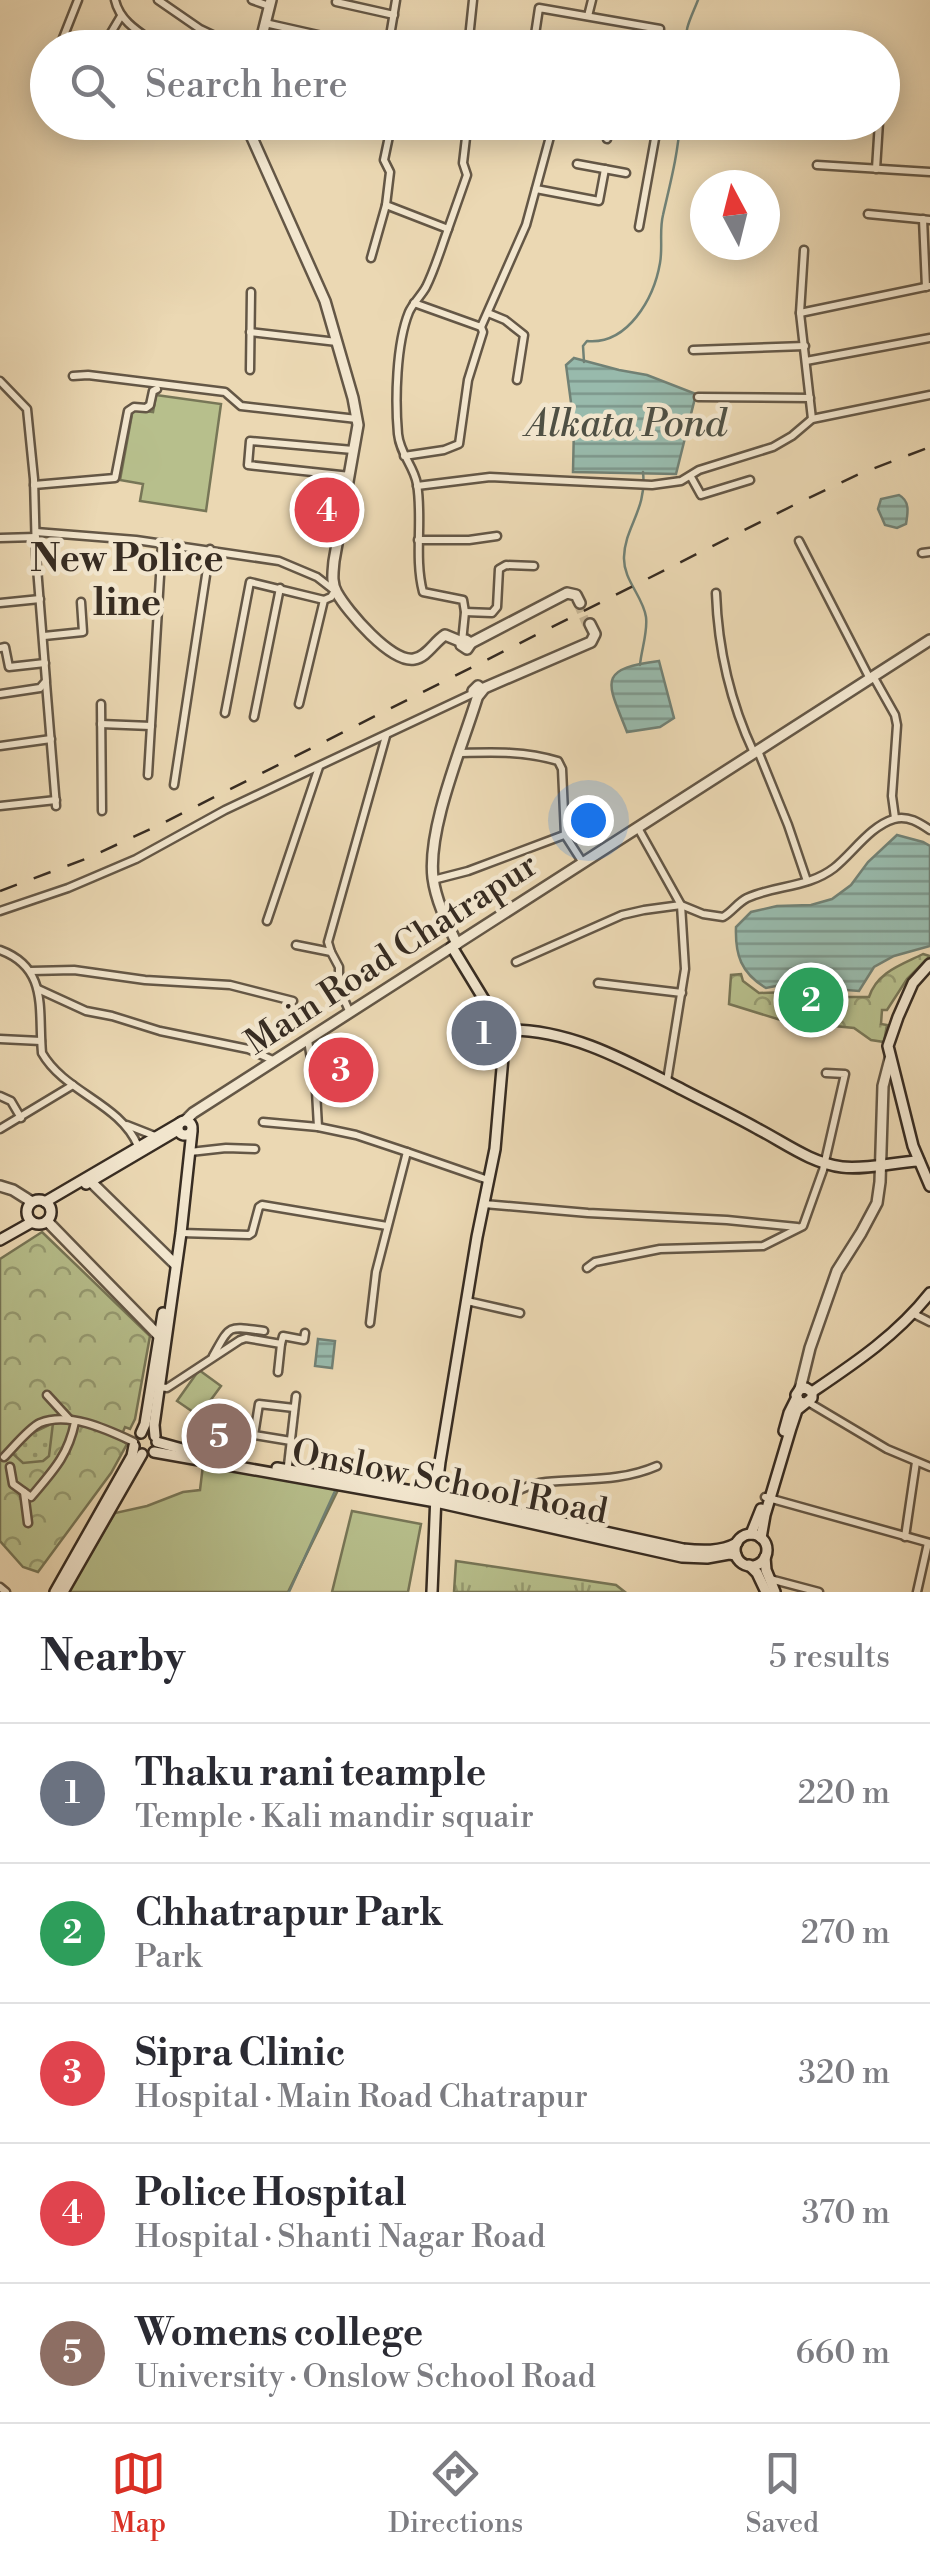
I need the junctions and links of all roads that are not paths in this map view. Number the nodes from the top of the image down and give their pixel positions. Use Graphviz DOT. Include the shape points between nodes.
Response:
graph roads {
  1 [pos="78,0"];
  2 [pos="115,0"];
  3 [pos="158,0"];
  4 [pos="252,0"];
  5 [pos="396,0"];
  6 [pos="474,0"];
  7 [pos="592,0"];
  8 [pos="336,2"];
  9 [pos="270,3"];
  10 [pos="394,15"];
  11 [pos="121,16"];
  12 [pos="588,16"];
  13 [pos="266,23"];
  14 [pos="660,29"];
  15 [pos="66,30"];
  16 [pos="113,30"];
  17 [pos="137,30"];
  18 [pos="200,30"];
  19 [pos="264,30"];
  20 [pos="297,30"];
  21 [pos="391,30"];
  22 [pos="470,30"];
  23 [pos="536,30"];
  24 [pos="252,140"];
  25 [pos="387,140"];
  26 [pos="466,140"];
  27 [pos="549,140"];
  28 [pos="655,140"];
  29 [pos="878,140"];
  30 [pos="578,164"];
  31 [pos="816,166"];
  32 [pos="606,169"];
  33 [pos="876,169"];
  34 [pos="930,172"];
  35 [pos="626,173"];
  36 [pos="536,189"];
  37 [pos="386,205"];
  38 [pos="868,214"];
  39 [pos="927,220"];
  40 [pos="638,227"];
  41 [pos="448,229"];
  42 [pos="804,250"];
  43 [pos="371,258"];
  44 [pos="928,287"];
  45 [pos="251,292"];
  46 [pos="414,303"];
  47 [pos="488,313"];
  48 [pos="800,313"];
  49 [pos="481,327"];
  50 [pos="250,332"];
  51 [pos="930,338"];
  52 [pos="337,342"];
  53 [pos="806,346"];
  54 [pos="693,350"];
  55 [pos="806,361"];
  56 [pos="250,370"];
  57 [pos="72,376"];
  58 [pos="516,380"];
  59 [pos="0,381"];
  60 [pos="157,389"];
  61 [pos="930,394"];
  62 [pos="698,397"];
  63 [pos="810,398"];
  64 [pos="357,419"];
  65 [pos="812,419"];
  66 [pos="353,450"];
  67 [pos="403,456"];
  68 [pos="350,476"];
  69 [pos="691,476"];
  70 [pos="750,480"];
  71 [pos="34,485"];
  72 [pos="417,486"];
  73 [pos="36,534"];
  74 [pos="497,536"];
  75 [pos="0,538"];
  76 [pos="418,540"];
  77 [pos="800,541"];
  78 [pos="162,544"];
  79 [pos="210,550"];
  80 [pos="534,566"];
  81 [pos="280,588"];
  82 [pos="335,591"];
  83 [pos="716,593"];
  84 [pos="40,599"];
  85 [pos="324,600"];
  86 [pos="80,602"];
  87 [pos="0,603"];
  88 [pos="579,603"];
  89 [pos="465,612"];
  90 [pos="588,624"];
  91 [pos="43,636"];
  92 [pos="930,640"];
  93 [pos="468,644"];
  94 [pos="0,648"];
  95 [pos="45,663"];
  96 [pos="871,677"];
  97 [pos="46,681"];
  98 [pos="479,691"];
  99 [pos="0,694"];
  100 [pos="101,704"];
  101 [pos="299,704"];
  102 [pos="225,712"];
  103 [pos="254,717"];
  104 [pos="101,724"];
  105 [pos="151,726"];
  106 [pos="387,734"];
  107 [pos="51,738"];
  108 [pos="0,746"];
  109 [pos="756,752"];
  110 [pos="460,753"];
  111 [pos="318,767"];
  112 [pos="148,775"];
  113 [pos="174,785"];
  114 [pos="0,806"];
  115 [pos="102,811"];
  116 [pos="896,818"];
  117 [pos="638,828"];
  118 [pos="930,830"];
  119 [pos="565,835"];
  120 [pos="583,863"];
  121 [pos="433,880"];
  122 [pos="807,882"];
  123 [pos="681,905"];
  124 [pos="0,911"];
  125 [pos="268,921"];
  126 [pos="296,945"];
  127 [pos="454,946"];
  128 [pos="0,950"];
  129 [pos="330,952"];
  130 [pos="516,962"];
  131 [pos="930,964"];
  132 [pos="31,971"];
  133 [pos="598,982"];
  134 [pos="38,989"];
  135 [pos="682,993"];
  136 [pos="293,1001"];
  137 [pos="350,1013"];
  138 [pos="505,1030"];
  139 [pos="0,1039"];
  140 [pos="308,1040"];
  141 [pos="41,1041"];
  142 [pos="890,1059"];
  143 [pos="274,1061"];
  144 [pos="826,1073"];
  145 [pos="667,1082"];
  146 [pos="73,1086"];
  147 [pos="0,1096"];
  148 [pos="21,1118"];
  149 [pos="263,1122"];
  150 [pos="126,1125"];
  151 [pos="318,1127"];
  152 [pos="185,1128"];
  153 [pos="0,1130"];
  154 [pos="155,1136"];
  155 [pos="138,1146"];
  156 [pos="255,1149"];
  157 [pos="190,1152"];
  158 [pos="406,1152"];
  159 [pos="930,1159"];
  160 [pos="918,1161"];
  161 [pos="824,1162"];
  162 [pos="880,1164"];
  163 [pos="88,1179"];
  164 [pos="488,1180"];
  165 [pos="0,1186"];
  166 [pos="930,1186"];
  167 [pos="32,1202"];
  168 [pos="47,1204"];
  169 [pos="484,1204"];
  170 [pos="37,1220"];
  171 [pos="388,1226"];
  172 [pos="798,1228"];
  173 [pos="180,1233"];
  174 [pos="0,1236"];
  175 [pos="173,1262"];
  176 [pos="587,1268"];
  177 [pos="930,1293"];
  178 [pos="467,1302"];
  179 [pos="520,1313"];
  180 [pos="914,1314"];
  181 [pos="930,1322"];
  182 [pos="370,1323"];
  183 [pos="264,1332"];
  184 [pos="305,1333"];
  185 [pos="159,1336"];
  186 [pos="281,1344"];
  187 [pos="212,1357"];
  188 [pos="278,1372"];
  189 [pos="159,1387"];
  190 [pos="48,1395"];
  191 [pos="296,1396"];
  192 [pos="804,1397"];
  193 [pos="294,1408"];
  194 [pos="73,1421"];
  195 [pos="136,1440"];
  196 [pos="291,1442"];
  197 [pos="155,1443"];
  198 [pos="142,1454"];
  199 [pos="4,1457"];
  200 [pos="916,1462"];
  201 [pos="657,1466"];
  202 [pos="10,1467"];
  203 [pos="930,1468"];
  204 [pos="287,1473"];
  205 [pos="24,1492"];
  206 [pos="767,1498"];
  207 [pos="436,1499"];
  208 [pos="492,1511"];
  209 [pos="28,1523"];
  210 [pos="756,1536"];
  211 [pos="905,1537"];
  212 [pos="737,1543"];
  213 [pos="929,1543"];
  214 [pos="736,1555"];
  215 [pos="765,1557"];
  216 [pos="749,1565"];
  217 [pos="770,1579"];
  218 [pos="0,1587"];
  219 [pos="6,1592"];
  220 [pos="55,1592"];
  221 [pos="63,1592"];
  222 [pos="432,1592"];
  223 [pos="766,1592"];
  224 [pos="774,1592"];
  225 [pos="819,1592"];
  226 [pos="917,1592"];
  1 -- 15 [label="street"];
  2 -- 11 [label="street"];
  3 -- 18 [label="street"];
  4 -- 9 [label="street"];
  5 -- 10 [label="street"];
  6 -- 22 [label="street"];
  7 -- 12 [label="street"];
  8 -- 10 [label="street"];
  9 -- 13 [label="main road"];
  10 -- 21 [label="street"];
  11 -- 16 [label="street"];
  11 -- 17 [label="street"];
  12 -- 14 [label="street"];
  12 -- 23 [label="street" via="539,8"];
  13 -- 19 [label="main road"];
  13 -- 20 [label="street"];
  24 -- 52 [label="main road" via="319,286"];
  25 -- 37 [label="street"];
  26 -- 41 [label="street" via="467,175"];
  27 -- 36 [label="street"];
  28 -- 40 [label="street"];
  29 -- 33 [label="street"];
  30 -- 32 [label="street"];
  31 -- 33 [label="street"];
  32 -- 35 [label="street"];
  32 -- 36 [label="street" via="598,201"];
  33 -- 34 [label="street"];
  36 -- 47 [label="street"];
  37 -- 41 [label="street"];
  37 -- 43 [label="street"];
  38 -- 39 [label="street"];
  39 -- 44 [label="street"];
  41 -- 46 [label="street"];
  42 -- 48 [label="street"];
  44 -- 48 [label="street"];
  45 -- 50 [label="street"];
  46 -- 49 [label="street"];
  46 -- 67 [label="street" via="399,368"];
  47 -- 49 [label="street"];
  47 -- 58 [label="street" via="524,334"];
  48 -- 53 [label="street"];
  49 -- 67 [label="street" via="459,444"];
  50 -- 52 [label="street"];
  50 -- 56 [label="street"];
  51 -- 55 [label="street"];
  52 -- 64 [label="main road"];
  53 -- 54 [label="street"];
  53 -- 55 [label="street"];
  55 -- 63 [label="street"];
  57 -- 64 [label="street" via="224,392 241,406"];
  59 -- 71 [label="street" via="27,409"];
  60 -- 71 [label="street" via="146,408 128,410 116,478"];
  61 -- 65 [label="street"];
  62 -- 63 [label="street"];
  63 -- 65 [label="street"];
  64 -- 66 [label="main road"];
  65 -- 69 [label="street" via="772,446"];
  66 -- 68 [label="main road"];
  66 -- 68 [label="street" via="250,441 248,465"];
  67 -- 72 [label="street"];
  68 -- 82 [label="main road"];
  69 -- 70 [label="street" via="701,495"];
  69 -- 72 [label="street" via="652,485 490,477"];
  71 -- 73 [label="street"];
  72 -- 76 [label="street"];
  73 -- 75 [label="street"];
  73 -- 78 [label="street"];
  73 -- 84 [label="street"];
  74 -- 76 [label="street"];
  76 -- 89 [label="street" via="423,592 459,598"];
  77 -- 96 [label="street"];
  78 -- 79 [label="street"];
  78 -- 105 [label="street"];
  79 -- 82 [label="street" via="279,561"];
  79 -- 113 [label="street"];
  80 -- 89 [label="street" via="499,569 497,607 492,613"];
  81 -- 85 [label="street"];
  81 -- 102 [label="street" via="250,582"];
  81 -- 103 [label="street"];
  82 -- 85 [label="street"];
  82 -- 93 [label="main road" via="382,646 405,659 424,655 445,635"];
  83 -- 109 [label="street" via="724,667"];
  84 -- 87 [label="street"];
  84 -- 91 [label="street"];
  85 -- 101 [label="street"];
  86 -- 91 [label="street" via="82,632"];
  88 -- 93 [label="main road" via="567,593"];
  89 -- 93 [label="street"];
  90 -- 98 [label="main road" via="590,639"];
  91 -- 95 [label="street"];
  92 -- 96 [label="main road, Main Road Chatrapur"];
  94 -- 95 [label="street" via="6,647 9,667"];
  95 -- 97 [label="street"];
  96 -- 109 [label="main road, Main Road Chatrapur"];
  96 -- 116 [label="street" via="898,725"];
  97 -- 99 [label="street" via="40,688"];
  97 -- 107 [label="street"];
  98 -- 106 [label="street"];
  98 -- 110 [label="main road"];
  100 -- 104 [label="street"];
  104 -- 105 [label="street"];
  104 -- 115 [label="street"];
  105 -- 112 [label="street"];
  106 -- 111 [label="street"];
  106 -- 129 [label="street"];
  107 -- 108 [label="street"];
  107 -- 114 [label="street" via="56,803"];
  109 -- 117 [label="main road, Main Road Chatrapur"];
  109 -- 122 [label="street"];
  110 -- 119 [label="street" via="504,751 558,761"];
  110 -- 121 [label="main road" via="434,841"];
  111 -- 124 [label="street" via="136,859"];
  111 -- 125 [label="street"];
  116 -- 118 [label="street"];
  116 -- 122 [label="street"];
  117 -- 120 [label="main road, Main Road Chatrapur"];
  117 -- 123 [label="street"];
  119 -- 120 [label="street"];
  119 -- 121 [label="street"];
  120 -- 127 [label="main road, Main Road Chatrapur"];
  121 -- 127 [label="main road"];
  122 -- 123 [label="street" via="750,897 722,918"];
  123 -- 130 [label="street" via="622,915"];
  123 -- 135 [label="street"];
  126 -- 129 [label="street"];
  127 -- 137 [label="main road, Main Road Chatrapur"];
  127 -- 138 [label="main road"];
  128 -- 132 [label="street"];
  129 -- 137 [label="street"];
  131 -- 142 [label="main road" via="898,1017"];
  132 -- 134 [label="street"];
  132 -- 136 [label="street" via="230,985"];
  133 -- 135 [label="street"];
  134 -- 141 [label="street"];
  134 -- 143 [label="street" via="86,1010"];
  135 -- 145 [label="street"];
  137 -- 140 [label="main road, Main Road Chatrapur"];
  138 -- 145 [label="main road" via="586,1044"];
  138 -- 164 [label="main road"];
  139 -- 141 [label="street"];
  140 -- 143 [label="main road, Main Road Chatrapur"];
  140 -- 151 [label="street"];
  141 -- 146 [label="street" via="47,1062"];
  142 -- 160 [label="main road"];
  142 -- 162 [label="main road"];
  143 -- 152 [label="main road, Main Road Chatrapur" via="193,1113"];
  144 -- 161 [label="street" via="846,1074"];
  145 -- 161 [label="main road"];
  146 -- 148 [label="street"];
  146 -- 150 [label="street"];
  147 -- 148 [label="street"];
  148 -- 153 [label="street"];
  149 -- 151 [label="street"];
  150 -- 154 [label="street"];
  150 -- 155 [label="street"];
  151 -- 158 [label="street"];
  152 -- 154 [label="main road"];
  152 -- 157 [label="main road"];
  152 -- 163 [label="main road"];
  152 -- 175 [label="main road"];
  154 -- 155 [label="main road"];
  155 -- 163 [label="main road"];
  156 -- 157 [label="street"];
  157 -- 173 [label="main road"];
  158 -- 164 [label="street"];
  158 -- 171 [label="street"];
  159 -- 160 [label="street"];
  160 -- 162 [label="main road"];
  160 -- 166 [label="main road"];
  161 -- 162 [label="main road"];
  161 -- 172 [label="street" via="808,1217"];
  162 -- 192 [label="main road" via="877,1202 837,1271 810,1348"];
  163 -- 168 [label="main road"];
  163 -- 175 [label="main road"];
  164 -- 169 [label="main road"];
  165 -- 167 [label="main road"];
  167 -- 168 [label="main road"];
  167 -- 170 [label="main road" via="27,1209"];
  168 -- 170 [label="main road" via="50,1214"];
  169 -- 172 [label="street"];
  169 -- 178 [label="main road"];
  170 -- 174 [label="main road"];
  170 -- 185 [label="main road"];
  171 -- 173 [label="street" via="262,1205 249,1235"];
  171 -- 182 [label="street"];
  172 -- 176 [label="street" via="764,1246 650,1250"];
  173 -- 175 [label="main road"];
  175 -- 185 [label="main road"];
  175 -- 185 [label="main road" via="167,1326"];
  177 -- 180 [label="main road"];
  178 -- 179 [label="street"];
  178 -- 207 [label="main road"];
  180 -- 181 [label="street"];
  180 -- 192 [label="main road"];
  183 -- 187 [label="street" via="234,1327"];
  184 -- 186 [label="street" via="304,1340 283,1336"];
  185 -- 189 [label="main road"];
  185 -- 195 [label="main road" via="146,1424"];
  186 -- 187 [label="street" via="246,1338"];
  186 -- 188 [label="street"];
  187 -- 189 [label="street"];
  189 -- 197 [label="main road"];
  190 -- 194 [label="street"];
  191 -- 193 [label="street"];
  192 -- 200 [label="street"];
  192 -- 206 [label="main road"];
  193 -- 196 [label="street"];
  193 -- 196 [label="street" via="259,1404 254,1435"];
  194 -- 195 [label="street"];
  194 -- 199 [label="street" via="40,1423"];
  194 -- 205 [label="street" via="60,1463 31,1497"];
  195 -- 197 [label="main road, Onslow School Road" via="147,1432"];
  195 -- 198 [label="main road"];
  195 -- 220 [label="main road"];
  196 -- 204 [label="street"];
  197 -- 198 [label="main road"];
  197 -- 204 [label="main road, Onslow School Road"];
  198 -- 221 [label="main road"];
  200 -- 203 [label="street"];
  200 -- 211 [label="street"];
  201 -- 208 [label="street" via="628,1477 542,1482"];
  202 -- 205 [label="street" via="13,1484"];
  204 -- 207 [label="main road, Onslow School Road"];
  205 -- 209 [label="street"];
  206 -- 210 [label="main road"];
  206 -- 211 [label="street"];
  207 -- 208 [label="main road, Onslow School Road"];
  207 -- 222 [label="main road"];
  208 -- 212 [label="main road, Onslow School Road" via="683,1549"];
  208 -- 214 [label="main road, Onslow School Road" via="682,1556"];
  210 -- 212 [label="main road"];
  210 -- 215 [label="main road" via="766,1546"];
  211 -- 213 [label="street"];
  212 -- 214 [label="main road"];
  213 -- 226 [label="street"];
  214 -- 216 [label="main road"];
  215 -- 216 [label="main road"];
  215 -- 217 [label="main road"];
  216 -- 223 [label="main road"];
  217 -- 224 [label="main road"];
  217 -- 225 [label="street"];
  218 -- 219 [label="street"];
}
